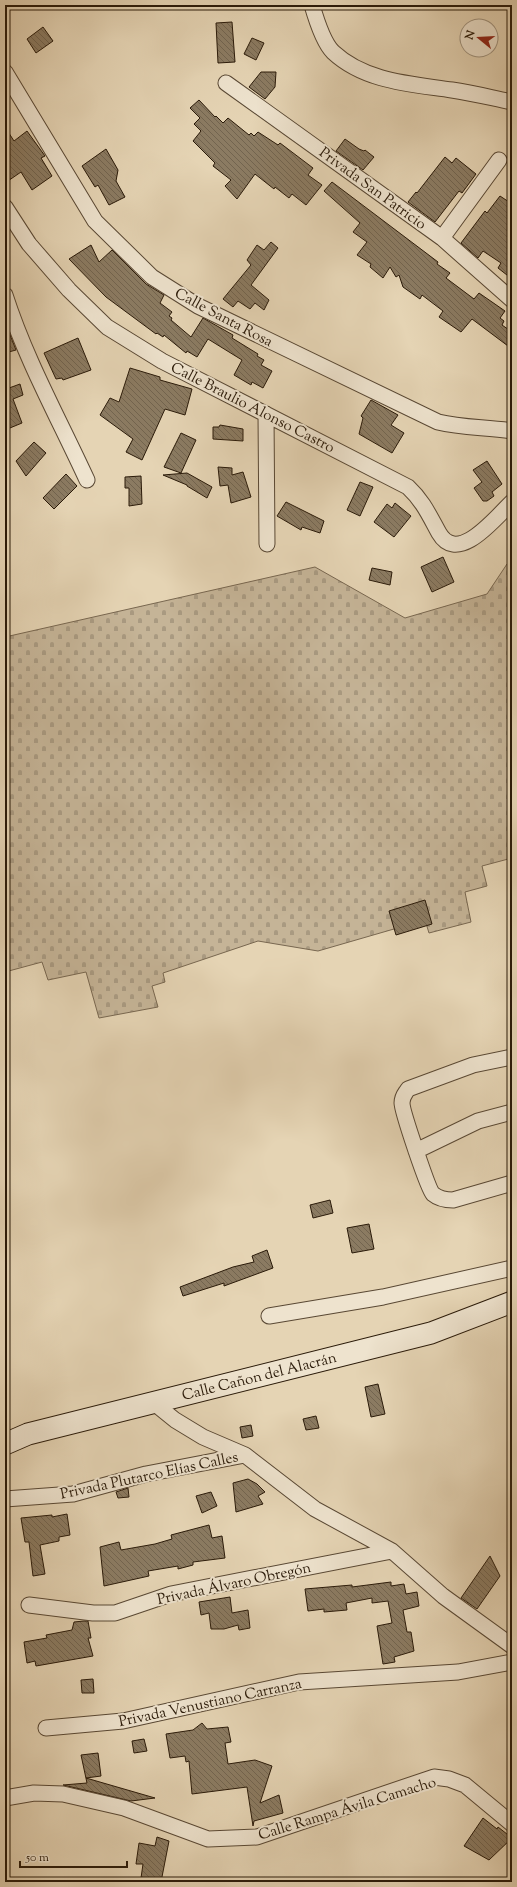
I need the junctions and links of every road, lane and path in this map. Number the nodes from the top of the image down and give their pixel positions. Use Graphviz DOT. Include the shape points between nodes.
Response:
graph roads {
  1 [pos="312,5"];
  2 [pos="5,72"];
  3 [pos="226,83"];
  4 [pos="512,102"];
  5 [pos="500,160"];
  6 [pos="5,207"];
  7 [pos="442,238"];
  8 [pos="5,296"];
  9 [pos="512,300"];
  10 [pos="266,414"];
  11 [pos="512,431"];
  12 [pos="87,480"];
  13 [pos="512,502"];
  14 [pos="267,544"];
  15 [pos="512,1057"];
  16 [pos="512,1112"];
  17 [pos="416,1151"];
  18 [pos="512,1183"];
  19 [pos="512,1268"];
  20 [pos="512,1302"];
  21 [pos="269,1316"];
  22 [pos="154,1403"];
  23 [pos="5,1444"];
  24 [pos="245,1455"];
  25 [pos="5,1499"];
  26 [pos="392,1551"];
  27 [pos="29,1604"];
  28 [pos="512,1646"];
  29 [pos="512,1662"];
  30 [pos="46,1728"];
  31 [pos="5,1798"];
  32 [pos="512,1824"];
  1 -- 4 [label="street" via="318,25 332,51 352,66 384,79 474,93"];
  2 -- 11 [label="street, Calle Santa Rosa" via="96,221 152,277 198,306 438,422 459,427"];
  3 -- 7 [label="street, Privada San Patricio"];
  5 -- 7 [label="street, Privada San Patricio"];
  6 -- 10 [label="street, Calle Braulio Alonso Castro" via="29,244 107,328 162,361"];
  7 -- 9 [label="street"];
  8 -- 12 [label="street" via="49,403"];
  10 -- 13 [label="street, Calle Braulio Alonso Castro" via="408,486 420,498 440,535 451,544 462,544 472,540"];
  10 -- 14 [label="street"];
  15 -- 17 [label="street" via="472,1065 408,1089 403,1096 402,1104"];
  16 -- 17 [label="street" via="478,1121"];
  17 -- 18 [label="street" via="432,1193 443,1200 453,1200"];
  19 -- 21 [label="street" via="383,1297"];
  20 -- 22 [label="main road, Calle Cañon del Alacrán" via="431,1333"];
  22 -- 23 [label="main road, Calle Cañon del Alacrán" via="28,1434"];
  22 -- 24 [label="street" via="203,1437"];
  24 -- 25 [label="street, Privada Plutarco Elías Calles" via="146,1474 73,1494"];
  24 -- 26 [label="street" via="315,1510"];
  26 -- 27 [label="street, Privada Álvaro Obregón" via="171,1594 115,1613 93,1613"];
  26 -- 28 [label="street" via="443,1596"];
  29 -- 30 [label="street, Privada Venustiano Carranza" via="458,1672 299,1682 123,1721"];
  31 -- 32 [label="street, Calle Rampa Ávila Camacho" via="34,1793 63,1794 124,1808 208,1839 234,1839 257,1837 434,1777 449,1778 465,1785"];
}
